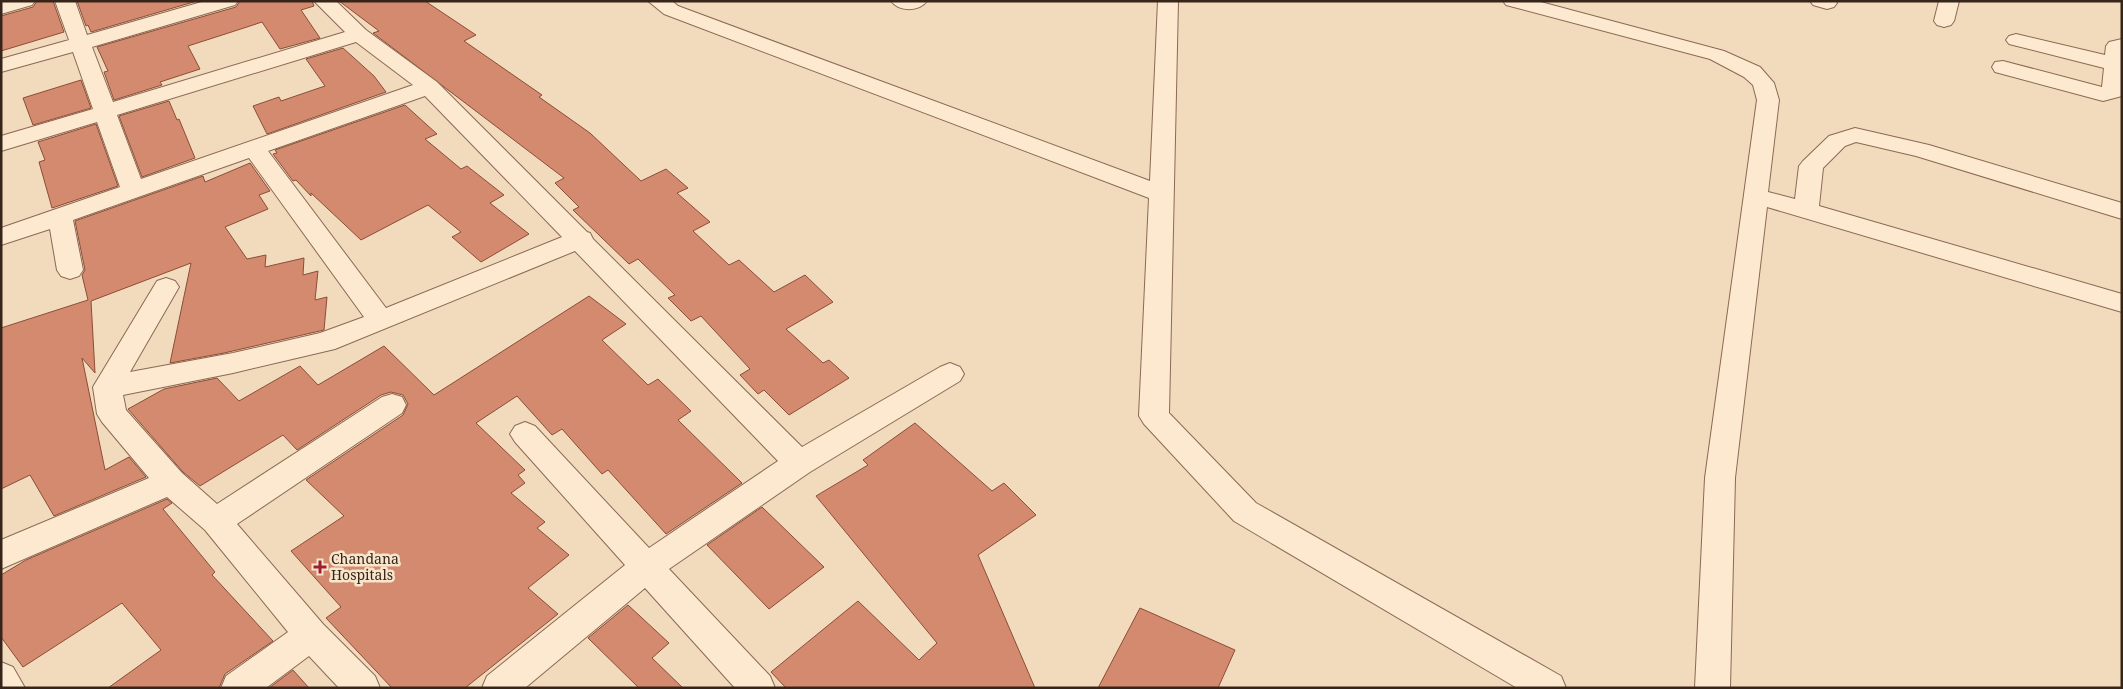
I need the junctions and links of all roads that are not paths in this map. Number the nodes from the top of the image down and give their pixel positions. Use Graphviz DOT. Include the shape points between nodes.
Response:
graph roads {
  1 [pos="25,1"];
  2 [pos="65,1"];
  3 [pos="228,1"];
  4 [pos="324,1"];
  5 [pos="658,1"];
  6 [pos="900,1"];
  7 [pos="917,1"];
  8 [pos="1168,1"];
  9 [pos="1513,1"];
  10 [pos="1949,1"];
  11 [pos="1,8"];
  12 [pos="1944,21"];
  13 [pos="359,34"];
  14 [pos="2016,40"];
  15 [pos="80,45"];
  16 [pos="2118,54"];
  17 [pos="1,66"];
  18 [pos="2003,67"];
  19 [pos="429,87"];
  20 [pos="105,112"];
  21 [pos="1,144"];
  22 [pos="253,147"];
  23 [pos="133,190"];
  24 [pos="1162,194"];
  25 [pos="1756,196"];
  26 [pos="1806,211"];
  27 [pos="2122,211"];
  28 [pos="60,216"];
  29 [pos="1,237"];
  30 [pos="581,239"];
  31 [pos="70,270"];
  32 [pos="166,287"];
  33 [pos="2122,303"];
  34 [pos="382,321"];
  35 [pos="950,374"];
  36 [pos="107,387"];
  37 [pos="392,405"];
  38 [pos="525,434"];
  39 [pos="799,463"];
  40 [pos="171,482"];
  41 [pos="216,521"];
  42 [pos="1,554"];
  43 [pos="648,566"];
  44 [pos="311,635"];
  45 [pos="1,678"];
  46 [pos="8,688"];
  47 [pos="238,688"];
  48 [pos="363,688"];
  49 [pos="499,688"];
  50 [pos="758,688"];
  51 [pos="1549,688"];
  52 [pos="1712,688"];
  1 -- 11 [label="street"];
  2 -- 15 [label="street"];
  3 -- 15 [label="street"];
  4 -- 13 [label="street"];
  5 -- 24 [label="street" via="671,10"];
  6 -- 7 [label="street" via="912,4"];
  8 -- 24 [label="street"];
  9 -- 25 [label="street" via="1717,56 1752,72 1763,83 1768,100"];
  10 -- 12 [label="street"];
  13 -- 19 [label="street"];
  13 -- 20 [label="street"];
  14 -- 16 [label="street"];
  15 -- 17 [label="street"];
  15 -- 20 [label="street"];
  16 -- 18 [label="street" via="2113,93 2103,94"];
  19 -- 22 [label="street"];
  19 -- 30 [label="street"];
  20 -- 21 [label="street"];
  20 -- 23 [label="street"];
  22 -- 23 [label="street"];
  22 -- 34 [label="street"];
  23 -- 28 [label="street"];
  24 -- 51 [label="street" via="1154,416 1245,512"];
  25 -- 26 [label="street"];
  25 -- 52 [label="street" via="1720,478"];
  26 -- 27 [label="street" via="1811,166 1837,141 1855,135 1921,150"];
  26 -- 33 [label="street"];
  28 -- 29 [label="street"];
  28 -- 31 [label="street"];
  30 -- 34 [label="street"];
  30 -- 39 [label="street"];
  32 -- 36 [label="street"];
  34 -- 36 [label="street" via="316,344"];
  35 -- 39 [label="street"];
  36 -- 40 [label="street" via="112,414"];
  37 -- 41 [label="street"];
  38 -- 43 [label="street"];
  39 -- 43 [label="street"];
  40 -- 41 [label="street"];
  40 -- 42 [label="street"];
  41 -- 44 [label="street"];
  43 -- 49 [label="street"];
  43 -- 50 [label="street"];
  44 -- 47 [label="street"];
  44 -- 48 [label="street"];
  45 -- 46 [label="street"];
}
